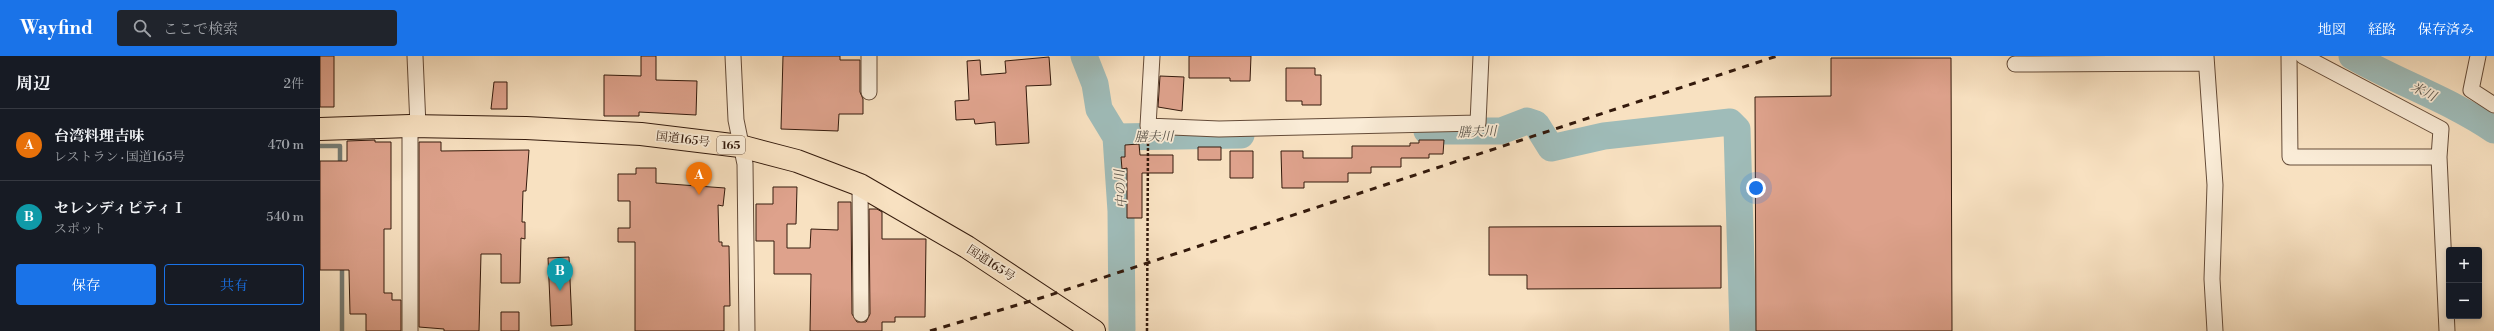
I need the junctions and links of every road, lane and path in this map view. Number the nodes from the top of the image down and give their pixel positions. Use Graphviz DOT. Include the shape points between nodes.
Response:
graph roads {
  1 [pos="415,56"];
  2 [pos="733,56"];
  3 [pos="869,56"];
  4 [pos="1152,56"];
  5 [pos="1481,56"];
  6 [pos="2289,56"];
  7 [pos="2303,56"];
  8 [pos="2478,56"];
  9 [pos="2206,59"];
  10 [pos="2015,64"];
  11 [pos="869,92"];
  12 [pos="2494,105"];
  13 [pos="414,126"];
  14 [pos="320,129"];
  15 [pos="1148,141"];
  16 [pos="740,146"];
  17 [pos="2439,157"];
  18 [pos="860,185"];
  19 [pos="861,314"];
  20 [pos="410,331"];
  21 [pos="747,331"];
  22 [pos="1094,331"];
  23 [pos="1147,331"];
  24 [pos="2215,331"];
  25 [pos="2447,331"];
  1 -- 13 [label="street"];
  2 -- 16 [label="street"];
  3 -- 11 [label="street"];
  4 -- 5 [label="street" via="1148,126 1219,129 1478,123"];
  6 -- 17 [label="street" via="2290,157"];
  7 -- 17 [label="street" via="2441,129"];
  8 -- 12 [label="street" via="2465,87"];
  9 -- 10 [label="street"];
  9 -- 24 [label="street" via="2215,185 2212,279"];
  13 -- 14 [label="highway, 国道165号 / 165"];
  13 -- 16 [label="highway, 国道165号 / 165" via="641,134"];
  13 -- 20 [label="street"];
  15 -- 23 [label="path"];
  16 -- 18 [label="highway, 国道165号 / 165" via="797,161"];
  16 -- 21 [label="street" via="744,164"];
  17 -- 25 [label="street"];
  18 -- 19 [label="street"];
  18 -- 22 [label="highway, 国道165号 / 165" via="967,247"];
}
